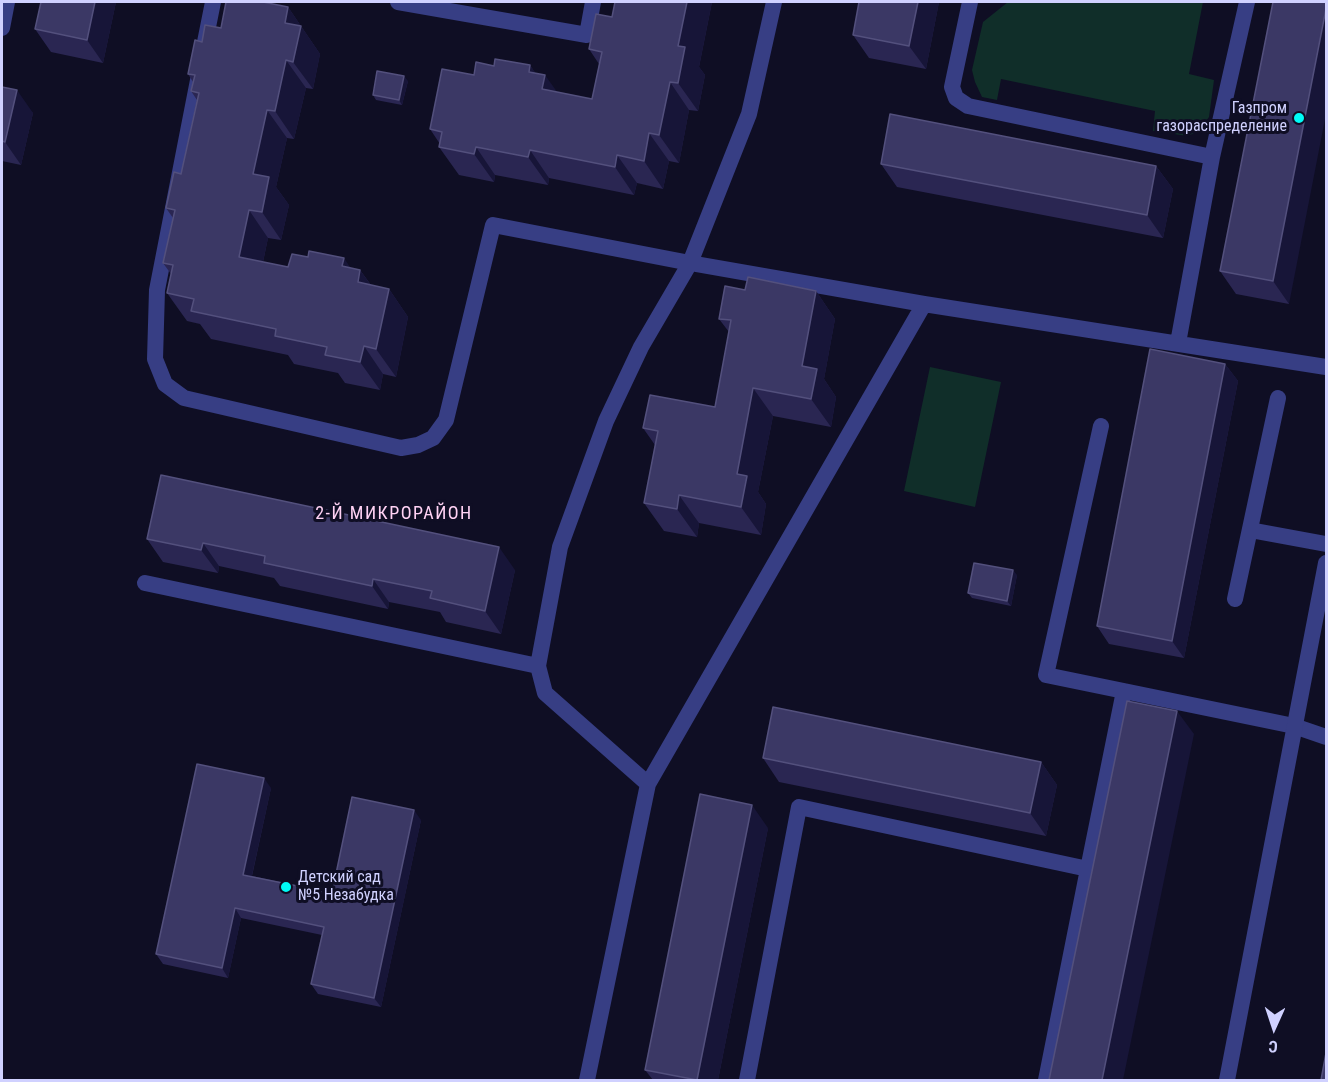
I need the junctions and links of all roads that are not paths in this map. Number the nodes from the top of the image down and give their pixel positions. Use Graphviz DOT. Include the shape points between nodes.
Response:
graph roads {
  1 [pos="7,2"];
  2 [pos="213,2"];
  3 [pos="398,2"];
  4 [pos="593,2"];
  5 [pos="774,2"];
  6 [pos="970,2"];
  7 [pos="1247,2"];
  8 [pos="2,28"];
  9 [pos="1212,157"];
  10 [pos="690,263"];
  11 [pos="924,304"];
  12 [pos="1178,343"];
  13 [pos="1326,367"];
  14 [pos="1278,398"];
  15 [pos="1101,426"];
  16 [pos="1250,530"];
  17 [pos="1326,544"];
  18 [pos="1326,563"];
  19 [pos="145,583"];
  20 [pos="1234,599"];
  21 [pos="538,666"];
  22 [pos="1124,691"];
  23 [pos="1294,726"];
  24 [pos="1326,737"];
  25 [pos="648,784"];
  26 [pos="1088,869"];
  27 [pos="587,1080"];
  28 [pos="747,1080"];
  29 [pos="1046,1080"];
  30 [pos="1227,1080"];
  1 -- 8 [label="street"];
  2 -- 10 [label="street" via="157,290 156,359 165,384 184,398 401,448 418,445 433,438 446,420 493,225"];
  3 -- 4 [label="street" via="587,35"];
  5 -- 10 [label="street" via="749,114"];
  6 -- 9 [label="street" via="952,87 956,98 968,106"];
  7 -- 9 [label="street"];
  9 -- 12 [label="street"];
  10 -- 11 [label="street"];
  10 -- 21 [label="street" via="641,347 606,421 560,547"];
  11 -- 12 [label="street"];
  11 -- 25 [label="street"];
  12 -- 13 [label="street"];
  14 -- 16 [label="street"];
  15 -- 22 [label="street" via="1046,675"];
  16 -- 17 [label="street"];
  16 -- 20 [label="street"];
  18 -- 23 [label="street"];
  19 -- 21 [label="street"];
  21 -- 25 [label="street" via="545,693"];
  22 -- 23 [label="street"];
  22 -- 26 [label="street"];
  23 -- 24 [label="street"];
  23 -- 30 [label="street"];
  25 -- 27 [label="street"];
  26 -- 28 [label="street" via="800,807"];
  26 -- 29 [label="street"];
}
